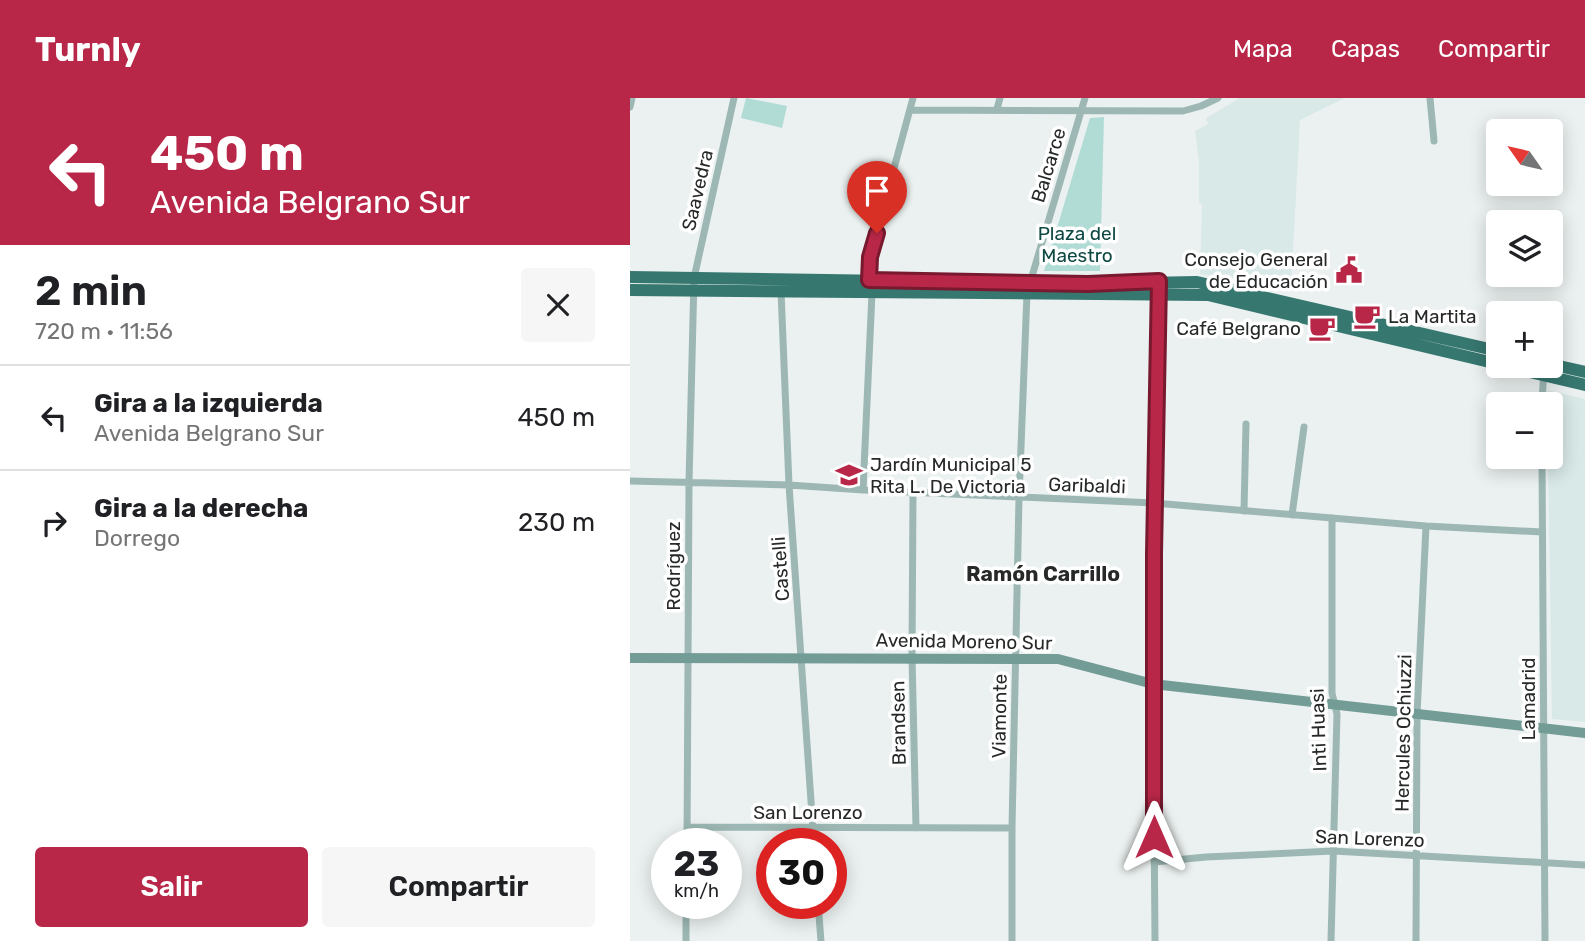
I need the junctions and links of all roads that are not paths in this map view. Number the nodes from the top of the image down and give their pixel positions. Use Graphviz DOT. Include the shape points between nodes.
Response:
graph roads {
  1 [pos="632,98"];
  2 [pos="734,98"];
  3 [pos="913,98"];
  4 [pos="1000,98"];
  5 [pos="1085,98"];
  6 [pos="1218,98"];
  7 [pos="1430,98"];
  8 [pos="630,107"];
  9 [pos="997,109"];
  10 [pos="910,110"];
  11 [pos="1082,110"];
  12 [pos="1434,141"];
  13 [pos="630,277"];
  14 [pos="694,284"];
  15 [pos="870,286"];
  16 [pos="1028,288"];
  17 [pos="1159,288"];
  18 [pos="630,290"];
  19 [pos="781,291"];
  20 [pos="1486,348"];
  21 [pos="1486,361"];
  22 [pos="1563,367"];
  23 [pos="1585,372"];
  24 [pos="1563,377"];
  25 [pos="1585,385"];
  26 [pos="1246,425"];
  27 [pos="1304,428"];
  28 [pos="1542,469"];
  29 [pos="630,481"];
  30 [pos="689,482"];
  31 [pos="789,485"];
  32 [pos="863,490"];
  33 [pos="913,492"];
  34 [pos="1019,498"];
  35 [pos="1154,503"];
  36 [pos="1244,510"];
  37 [pos="1292,515"];
  38 [pos="1332,518"];
  39 [pos="1426,526"];
  40 [pos="1542,532"];
  41 [pos="802,657"];
  42 [pos="912,657"];
  43 [pos="630,658"];
  44 [pos="688,658"];
  45 [pos="1016,658"];
  46 [pos="1153,684"];
  47 [pos="1335,705"];
  48 [pos="1417,715"];
  49 [pos="1544,729"];
  50 [pos="1585,733"];
  51 [pos="687,827"];
  52 [pos="813,828"];
  53 [pos="847,828"];
  54 [pos="916,828"];
  55 [pos="1012,828"];
  56 [pos="1333,851"];
  57 [pos="1416,854"];
  58 [pos="1154,862"];
  59 [pos="1543,862"];
  60 [pos="1585,865"];
  61 [pos="686,919"];
  62 [pos="819,919"];
  63 [pos="686,941"];
  64 [pos="821,941"];
  65 [pos="1012,941"];
  66 [pos="1155,941"];
  67 [pos="1331,941"];
  68 [pos="1416,941"];
  69 [pos="1545,941"];
  1 -- 8 [label="street"];
  2 -- 14 [label="street, Saavedra"];
  3 -- 10 [label="street"];
  4 -- 9 [label="street"];
  5 -- 11 [label="street, Balcarce"];
  6 -- 11 [label="street" via="1183,111"];
  7 -- 12 [label="street"];
  9 -- 10 [label="street"];
  9 -- 11 [label="street"];
  10 -- 15 [label="street" via="870,257"];
  11 -- 16 [label="street, Balcarce"];
  13 -- 14 [label="highway"];
  14 -- 15 [label="highway"];
  14 -- 18 [label="highway"];
  14 -- 19 [label="highway"];
  14 -- 30 [label="street, Rodríguez"];
  15 -- 16 [label="highway"];
  15 -- 19 [label="highway"];
  15 -- 32 [label="street"];
  16 -- 17 [label="highway"];
  16 -- 34 [label="street, Viamonte"];
  17 -- 20 [label="highway" via="1213,284"];
  17 -- 21 [label="highway" via="1208,295"];
  17 -- 35 [label="street"];
  19 -- 31 [label="street, Castelli"];
  22 -- 23 [label="highway"];
  24 -- 25 [label="highway"];
  26 -- 36 [label="street"];
  27 -- 37 [label="street"];
  28 -- 40 [label="street, Lamadrid"];
  29 -- 30 [label="street, Garibaldi"];
  30 -- 31 [label="street, Garibaldi"];
  30 -- 44 [label="street, Rodríguez"];
  31 -- 32 [label="street, Garibaldi"];
  31 -- 41 [label="street, Castelli"];
  32 -- 33 [label="street, Garibaldi"];
  33 -- 34 [label="street, Garibaldi"];
  33 -- 42 [label="street, Brandsen"];
  34 -- 35 [label="street, Garibaldi"];
  34 -- 45 [label="street, Viamonte"];
  35 -- 36 [label="street, Garibaldi"];
  35 -- 46 [label="street"];
  36 -- 37 [label="street, Garibaldi"];
  37 -- 38 [label="street, Garibaldi"];
  38 -- 39 [label="street, Garibaldi"];
  38 -- 47 [label="street, Inti Huasi"];
  39 -- 40 [label="street, Garibaldi"];
  39 -- 48 [label="street, Hercules Ochiuzzi"];
  40 -- 49 [label="street, Lamadrid"];
  41 -- 42 [label="street, Avenida Moreno Sur"];
  41 -- 44 [label="street, Avenida Moreno Sur"];
  41 -- 52 [label="street, Castelli"];
  42 -- 45 [label="street, Avenida Moreno Sur"];
  42 -- 54 [label="street, Brandsen"];
  43 -- 44 [label="street, Avenida Moreno Sur"];
  44 -- 51 [label="street, Rodríguez"];
  45 -- 46 [label="street, Avenida Moreno Sur" via="1068,661"];
  45 -- 55 [label="street, Viamonte"];
  46 -- 47 [label="street, Avenida Moreno Sur"];
  46 -- 58 [label="street"];
  47 -- 48 [label="street, Avenida Moreno Sur"];
  47 -- 56 [label="street, Inti Huasi"];
  48 -- 49 [label="street, Avenida Moreno Sur"];
  48 -- 57 [label="street, Hercules Ochiuzzi"];
  49 -- 50 [label="street, Avenida Moreno Sur"];
  49 -- 59 [label="street, Lamadrid"];
  51 -- 52 [label="street, San Lorenzo"];
  53 -- 54 [label="street, San Lorenzo"];
  54 -- 55 [label="street, San Lorenzo"];
  55 -- 65 [label="street, Viamonte"];
  56 -- 57 [label="street, San Lorenzo"];
  56 -- 58 [label="street, San Lorenzo"];
  56 -- 67 [label="street, Inti Huasi"];
  57 -- 59 [label="street, San Lorenzo"];
  57 -- 68 [label="street, Hercules Ochiuzzi"];
  58 -- 66 [label="street"];
  59 -- 60 [label="street, San Lorenzo"];
  59 -- 69 [label="street, Lamadrid"];
  61 -- 63 [label="street"];
  62 -- 64 [label="street"];
}
